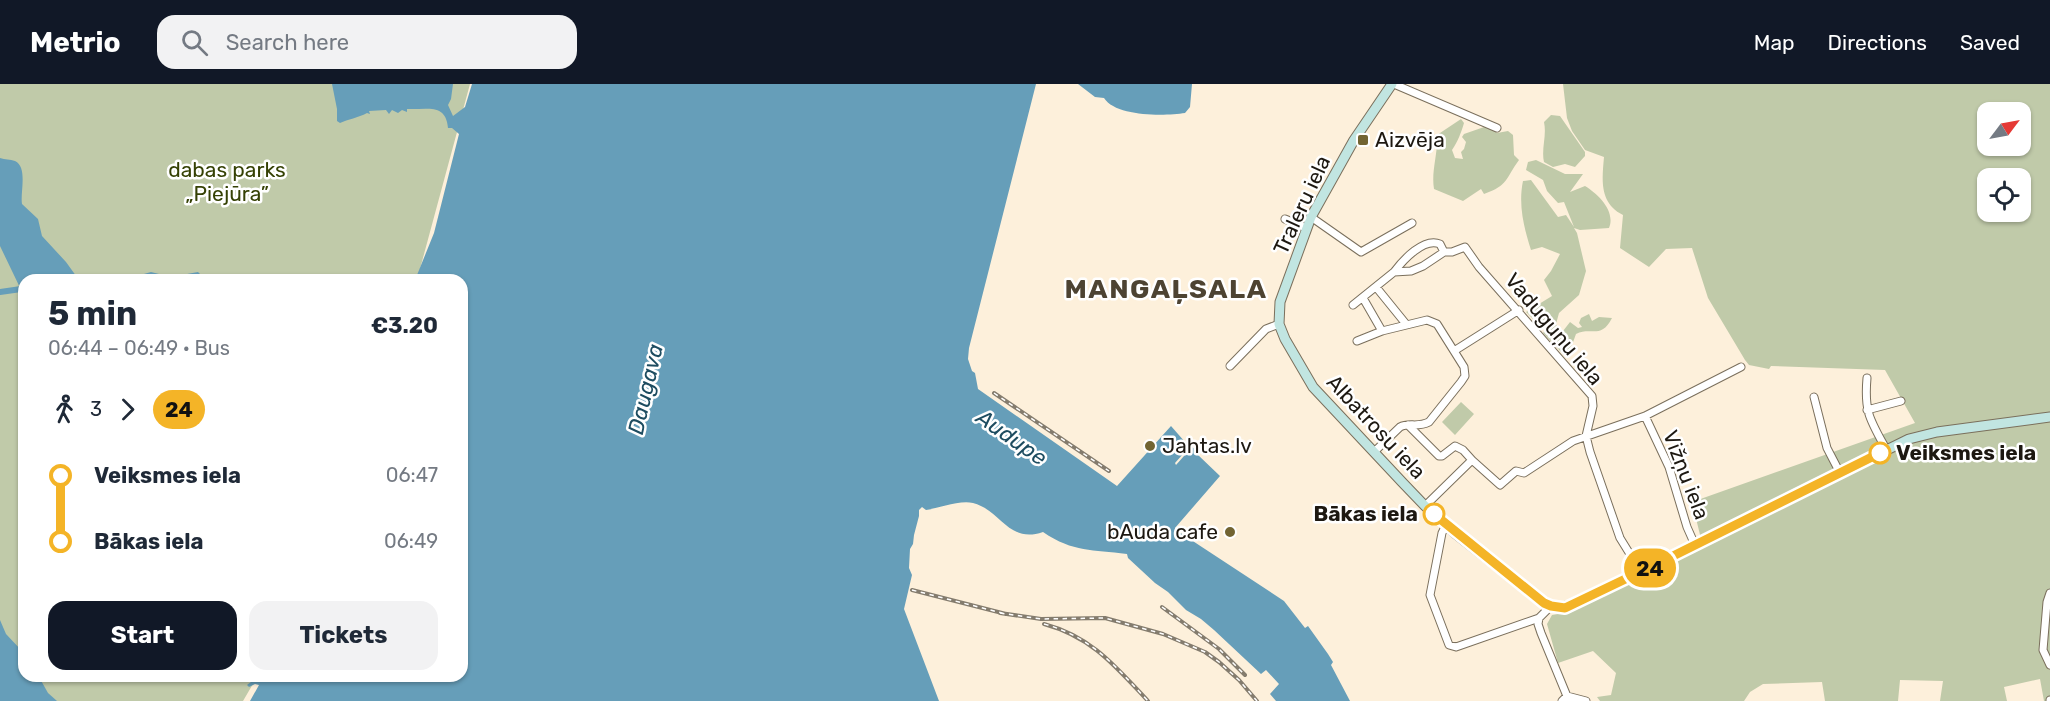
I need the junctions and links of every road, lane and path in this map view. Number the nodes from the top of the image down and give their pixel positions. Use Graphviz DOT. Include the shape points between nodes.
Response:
graph roads {
  1 [pos="1393,84"];
  2 [pos="1497,128"];
  3 [pos="1311,217"];
  4 [pos="1285,219"];
  5 [pos="1412,223"];
  6 [pos="1306,228"];
  7 [pos="1444,252"];
  8 [pos="1394,273"];
  9 [pos="1376,287"];
  10 [pos="1363,298"];
  11 [pos="1353,305"];
  12 [pos="1518,310"];
  13 [pos="1279,324"];
  14 [pos="1406,324"];
  15 [pos="1382,331"];
  16 [pos="1358,341"];
  17 [pos="1454,351"];
  18 [pos="1230,366"];
  19 [pos="1741,367"];
  20 [pos="1867,378"];
  21 [pos="1814,397"];
  22 [pos="1901,402"];
  23 [pos="1867,410"];
  24 [pos="1644,416"];
  25 [pos="2050,417"];
  26 [pos="1408,425"];
  27 [pos="1586,436"];
  28 [pos="1886,449"];
  29 [pos="1374,452"];
  30 [pos="1472,460"];
  31 [pos="1840,473"];
  32 [pos="1425,506"];
  33 [pos="1446,525"];
  34 [pos="1695,545"];
  35 [pos="1641,572"];
  36 [pos="2050,593"];
  37 [pos="1551,606"];
  38 [pos="1539,618"];
  39 [pos="2050,665"];
  40 [pos="1566,699"];
  41 [pos="1586,701"];
  1 -- 2 [label="street"];
  1 -- 3 [label="main road, Traleru iela" via="1354,140"];
  3 -- 5 [label="street" via="1361,252"];
  3 -- 6 [label="main road, Traleru iela"];
  4 -- 6 [label="street"];
  6 -- 13 [label="main road, Traleru iela" via="1280,302"];
  7 -- 8 [label="street" via="1423,266"];
  7 -- 8 [label="street" via="1440,244 1428,243 1401,262"];
  7 -- 12 [label="street, Vaduguņu iela" via="1465,248"];
  8 -- 9 [label="street"];
  9 -- 10 [label="street"];
  9 -- 14 [label="street"];
  10 -- 11 [label="street"];
  10 -- 15 [label="street"];
  12 -- 17 [label="street"];
  12 -- 27 [label="street, Vaduguņu iela" via="1592,396"];
  13 -- 18 [label="street" via="1266,329"];
  13 -- 29 [label="main road, Albatrosu iela" via="1313,387"];
  14 -- 15 [label="street"];
  14 -- 17 [label="street" via="1426,320 1437,324"];
  15 -- 16 [label="street"];
  17 -- 26 [label="street" via="1465,376 1429,422"];
  19 -- 24 [label="street"];
  20 -- 23 [label="street"];
  21 -- 31 [label="street" via="1827,448"];
  22 -- 23 [label="street"];
  23 -- 28 [label="street"];
  24 -- 27 [label="street"];
  24 -- 34 [label="street, Vižņu iela" via="1669,467"];
  25 -- 28 [label="main road" via="1926,434"];
  26 -- 29 [label="street" via="1400,427"];
  26 -- 30 [label="street" via="1439,456 1459,446"];
  27 -- 30 [label="street" via="1563,446 1524,473 1516,471 1500,485"];
  27 -- 35 [label="street" via="1620,538"];
  28 -- 31 [label="main road"];
  29 -- 32 [label="main road, Albatrosu iela"];
  30 -- 32 [label="street"];
  31 -- 34 [label="main road"];
  32 -- 33 [label="main road, Albatrosu iela"];
  33 -- 37 [label="main road, Albatrosu iela"];
  33 -- 38 [label="street" via="1430,596 1449,645 1456,647"];
  34 -- 35 [label="main road"];
  35 -- 37 [label="main road" via="1565,608"];
  36 -- 39 [label="street" via="2043,650"];
  37 -- 38 [label="street"];
  38 -- 40 [label="street"];
  40 -- 41 [label="street"];
}
